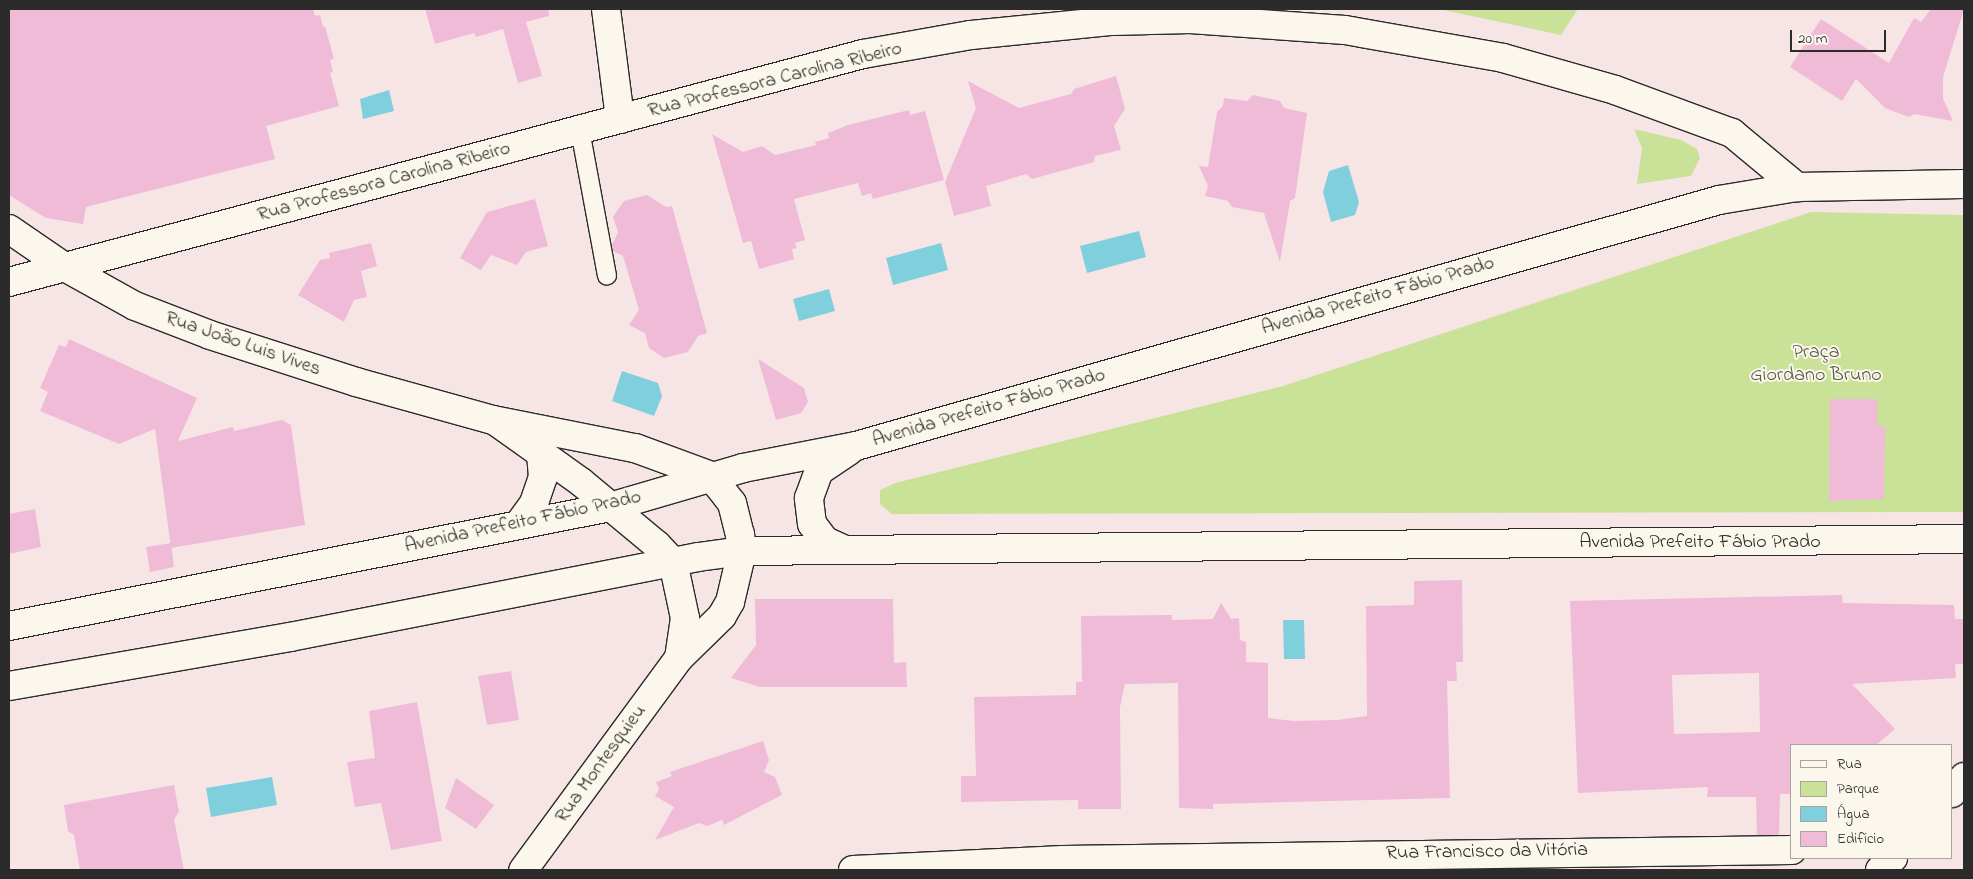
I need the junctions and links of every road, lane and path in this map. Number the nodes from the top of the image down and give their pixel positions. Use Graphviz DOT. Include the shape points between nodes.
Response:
graph roads {
  1 [pos="606,9"];
  2 [pos="620,119"];
  3 [pos="580,130"];
  4 [pos="1964,184"];
  5 [pos="1797,188"];
  6 [pos="9,229"];
  7 [pos="64,266"];
  8 [pos="607,276"];
  9 [pos="9,282"];
  10 [pos="493,420"];
  11 [pos="856,446"];
  12 [pos="541,456"];
  13 [pos="711,476"];
  14 [pos="610,507"];
  15 [pos="519,524"];
  16 [pos="1964,540"];
  17 [pos="843,549"];
  18 [pos="742,551"];
  19 [pos="673,562"];
  20 [pos="9,626"];
  21 [pos="679,658"];
  22 [pos="9,686"];
  23 [pos="1964,776"];
  24 [pos="1953,792"];
  25 [pos="1790,850"];
  26 [pos="1892,859"];
  27 [pos="523,870"];
  28 [pos="853,870"];
  29 [pos="1880,870"];
  1 -- 2 [label="street"];
  2 -- 3 [label="street, Rua Professora Carolina Ribeiro"];
  2 -- 5 [label="street, Rua Professora Carolina Ribeiro" via="863,54 971,35 1112,21 1190,19 1345,30 1503,58 1615,90 1732,133"];
  3 -- 7 [label="street, Rua Professora Carolina Ribeiro"];
  3 -- 8 [label="lane"];
  4 -- 5 [label="street, Avenida Prefeito Fábio Prado"];
  5 -- 11 [label="street, Avenida Prefeito Fábio Prado" via="1719,200"];
  6 -- 7 [label="street, Rua João Luis Vives"];
  7 -- 9 [label="street, Rua Professora Carolina Ribeiro"];
  7 -- 10 [label="street, Rua João Luis Vives" via="134,306 210,335 356,382"];
  10 -- 12 [label="street, Rua João Luis Vives"];
  10 -- 13 [label="street, Rua João Luis Vives" via="634,448"];
  11 -- 13 [label="street, Avenida Prefeito Fábio Prado"];
  11 -- 17 [label="street" via="819,471 809,498 812,524 825,540"];
  12 -- 14 [label="street, Rua João Luis Vives" via="581,482"];
  12 -- 15 [label="street" via="543,477 534,503"];
  13 -- 14 [label="street, Avenida Prefeito Fábio Prado"];
  13 -- 18 [label="street" via="732,503"];
  14 -- 15 [label="street, Avenida Prefeito Fábio Prado"];
  14 -- 19 [label="street, Rua João Luis Vives"];
  15 -- 20 [label="street, Avenida Prefeito Fábio Prado"];
  16 -- 17 [label="street, Avenida Prefeito Fábio Prado"];
  17 -- 18 [label="street, Avenida Prefeito Fábio Prado"];
  18 -- 19 [label="street, Avenida Prefeito Fábio Prado"];
  18 -- 21 [label="street, Rua Montesquieu" via="730,602 722,616"];
  19 -- 21 [label="street, Rua Montesquieu" via="686,618"];
  19 -- 22 [label="street, Avenida Prefeito Fábio Prado" via="290,637"];
  21 -- 27 [label="street, Rua Montesquieu"];
  23 -- 24 [label="street"];
  25 -- 28 [label="street, Rua Francisco da Vitória" via="1073,860"];
  26 -- 29 [label="street"];
}
